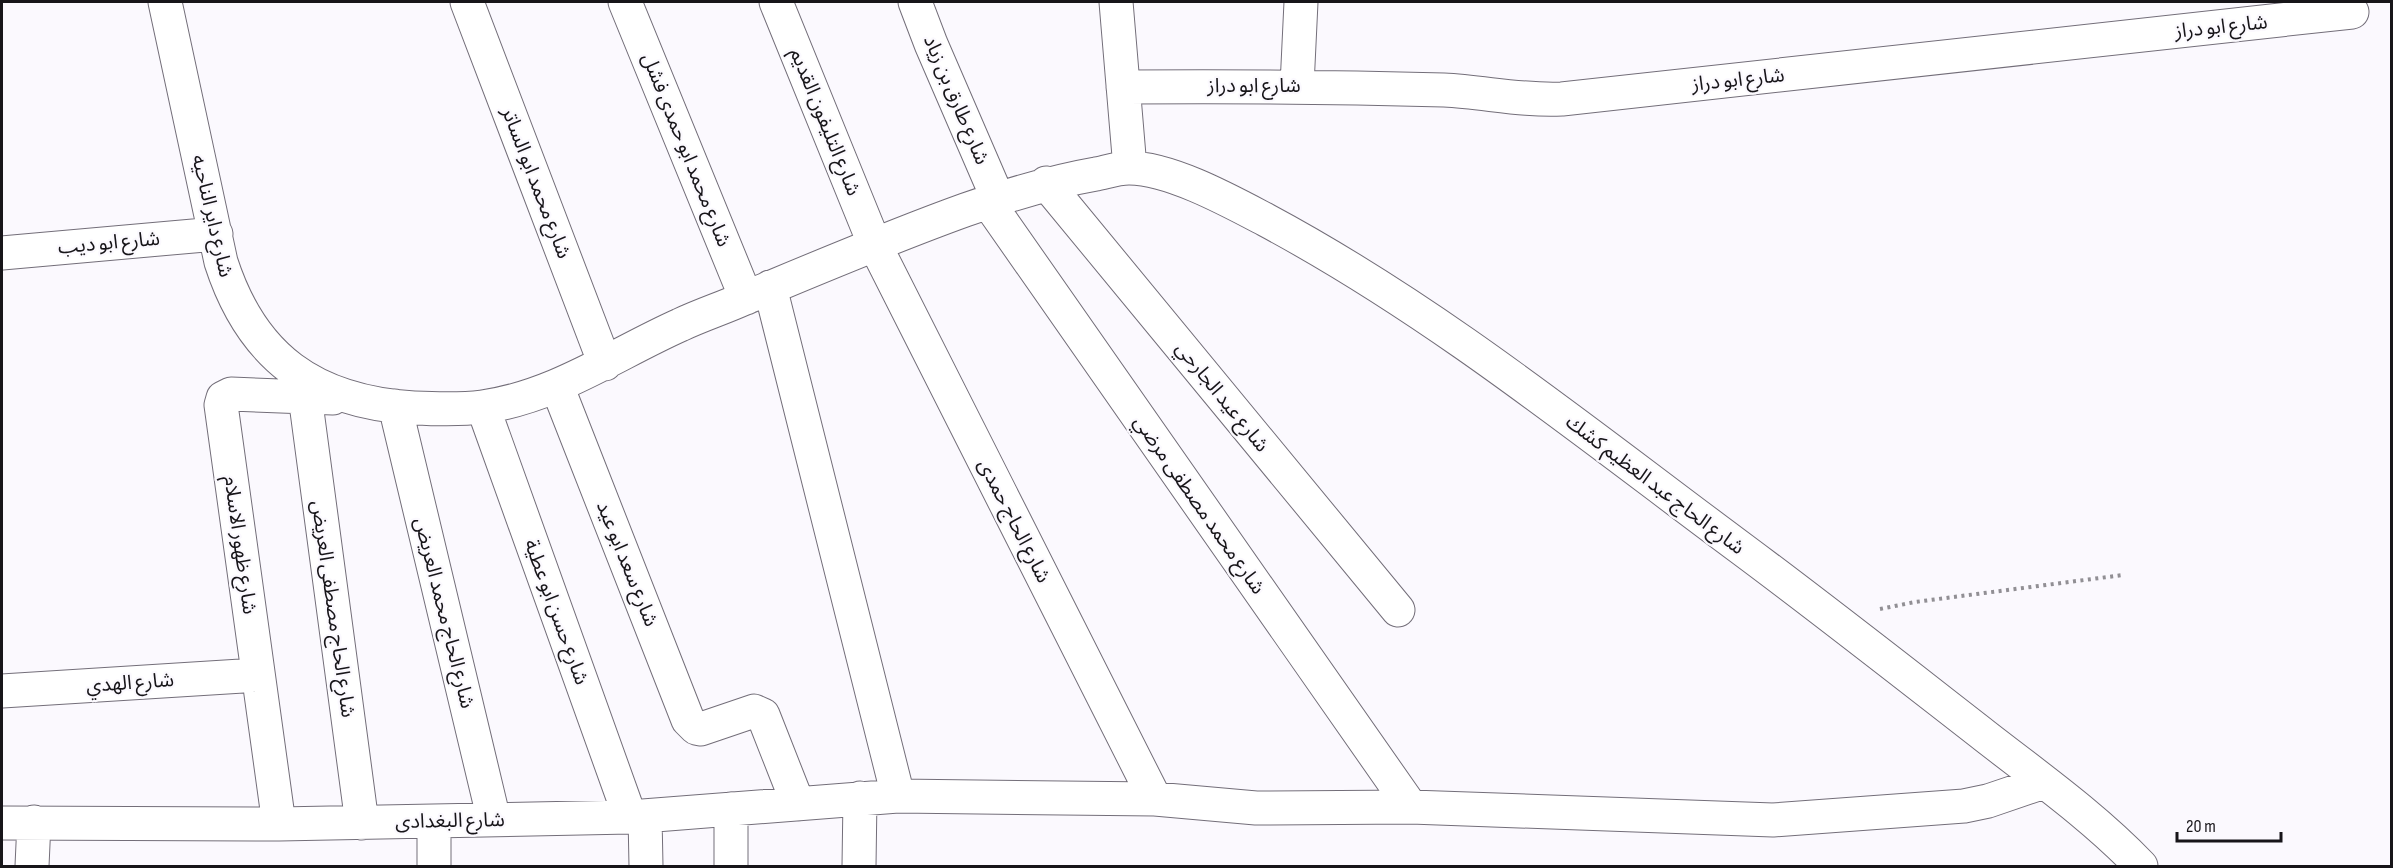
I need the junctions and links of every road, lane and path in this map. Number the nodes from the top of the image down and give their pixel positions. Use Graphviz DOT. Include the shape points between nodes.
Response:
graph roads {
  1 [pos="165,2"];
  2 [pos="467,2"];
  3 [pos="625,2"];
  4 [pos="776,2"];
  5 [pos="915,2"];
  6 [pos="1116,2"];
  7 [pos="1301,2"];
  8 [pos="2352,12"];
  9 [pos="1297,86"];
  10 [pos="1123,87"];
  11 [pos="1130,168"];
  12 [pos="1046,183"];
  13 [pos="993,200"];
  14 [pos="216,234"];
  15 [pos="874,243"];
  16 [pos="2,253"];
  17 [pos="758,292"];
  18 [pos="605,364"];
  19 [pos="557,386"];
  20 [pos="305,396"];
  21 [pos="356,400"];
  22 [pos="394,406"];
  23 [pos="483,407"];
  24 [pos="2123,574"];
  25 [pos="1398,610"];
  26 [pos="1835,619"];
  27 [pos="258,675"];
  28 [pos="2,691"];
  29 [pos="2044,783"];
  30 [pos="898,796"];
  31 [pos="860,798"];
  32 [pos="1155,799"];
  33 [pos="798,804"];
  34 [pos="1411,807"];
  35 [pos="731,809"];
  36 [pos="637,816"];
  37 [pos="494,820"];
  38 [pos="434,821"];
  39 [pos="34,822"];
  40 [pos="362,822"];
  41 [pos="2,823"];
  42 [pos="279,824"];
  43 [pos="32,867"];
  44 [pos="434,867"];
  45 [pos="646,867"];
  46 [pos="730,867"];
  47 [pos="859,867"];
  48 [pos="2141,867"];
  1 -- 14 [label="street, شارع داير الناحيه"];
  2 -- 18 [label="street, شارع محمد ابو الساتر"];
  3 -- 17 [label="street, شارع محمد ابو حمدى فشل"];
  4 -- 15 [label="street, شارع التليفون القديم"];
  5 -- 13 [label="street, شارع طارق بن زياد"];
  6 -- 10 [label="street"];
  7 -- 9 [label="street"];
  8 -- 9 [label="street, شارع ابو دراز" via="1563,99 1525,99 1463,91"];
  9 -- 10 [label="street, شارع ابو دراز"];
  10 -- 11 [label="street"];
  11 -- 12 [label="street, شارع داير الناحيه"];
  11 -- 26 [label="street, شارع الحاج عبد العظيم كشك" via="1187,182 1215,194 1367,278 1486,359"];
  12 -- 13 [label="street, شارع داير الناحيه"];
  12 -- 25 [label="street, شارع عيد الجارحي"];
  13 -- 15 [label="street, شارع داير الناحيه"];
  13 -- 34 [label="street, شارع محمد مصطفى مرضي"];
  14 -- 16 [label="street, شارع ابو ديب"];
  14 -- 21 [label="street, شارع داير الناحيه" via="230,290 260,339 303,377"];
  15 -- 17 [label="street, شارع داير الناحيه"];
  15 -- 32 [label="street, شارع الحاج حمدى"];
  17 -- 18 [label="street, شارع داير الناحيه" via="679,325"];
  17 -- 30 [label="street, شارع محمد ابو حمدى فشل"];
  18 -- 19 [label="street, شارع داير الناحيه"];
  19 -- 23 [label="street, شارع داير الناحيه"];
  19 -- 33 [label="street, شارع سعد ابو عيد" via="688,720 696,728 707,728 754,711 763,715"];
  20 -- 21 [label="street, شارع ظهور الاسلام"];
  20 -- 27 [label="street, شارع ظهور الاسلام" via="231,394 221,401"];
  20 -- 40 [label="street, شارع الحاج مصطفى العريض"];
  21 -- 22 [label="street, شارع داير الناحيه"];
  22 -- 23 [label="street, شارع داير الناحيه"];
  22 -- 37 [label="street, شارع الحاج محمد العريض"];
  23 -- 36 [label="street, شارع حسن ابو عطية"];
  24 -- 26 [label="path" via="1915,602"];
  26 -- 29 [label="street, شارع الحاج عبد العظيم كشك"];
  27 -- 28 [label="street, شارع الهدي"];
  27 -- 42 [label="street, شارع ظهور الاسلام"];
  29 -- 34 [label="street, شارع البغدادى" via="1964,806 1773,820"];
  29 -- 48 [label="street, شارع الحاج عبد العظيم كشك" via="2083,811"];
  30 -- 31 [label="street, شارع البغدادى"];
  30 -- 32 [label="street, شارع البغدادى"];
  31 -- 33 [label="street, شارع البغدادى"];
  31 -- 47 [label="street"];
  32 -- 34 [label="street, شارع البغدادى" via="1256,808"];
  33 -- 35 [label="street, شارع البغدادى"];
  35 -- 36 [label="street, شارع البغدادى"];
  35 -- 46 [label="street"];
  36 -- 37 [label="street, شارع البغدادى"];
  36 -- 45 [label="street, شارع حسن ابو عطية"];
  37 -- 38 [label="street, شارع البغدادى"];
  38 -- 40 [label="street, شارع البغدادى"];
  38 -- 44 [label="street"];
  39 -- 41 [label="street, شارع البغدادى"];
  39 -- 42 [label="street, شارع البغدادى"];
  39 -- 43 [label="street"];
  40 -- 42 [label="street, شارع البغدادى"];
}
